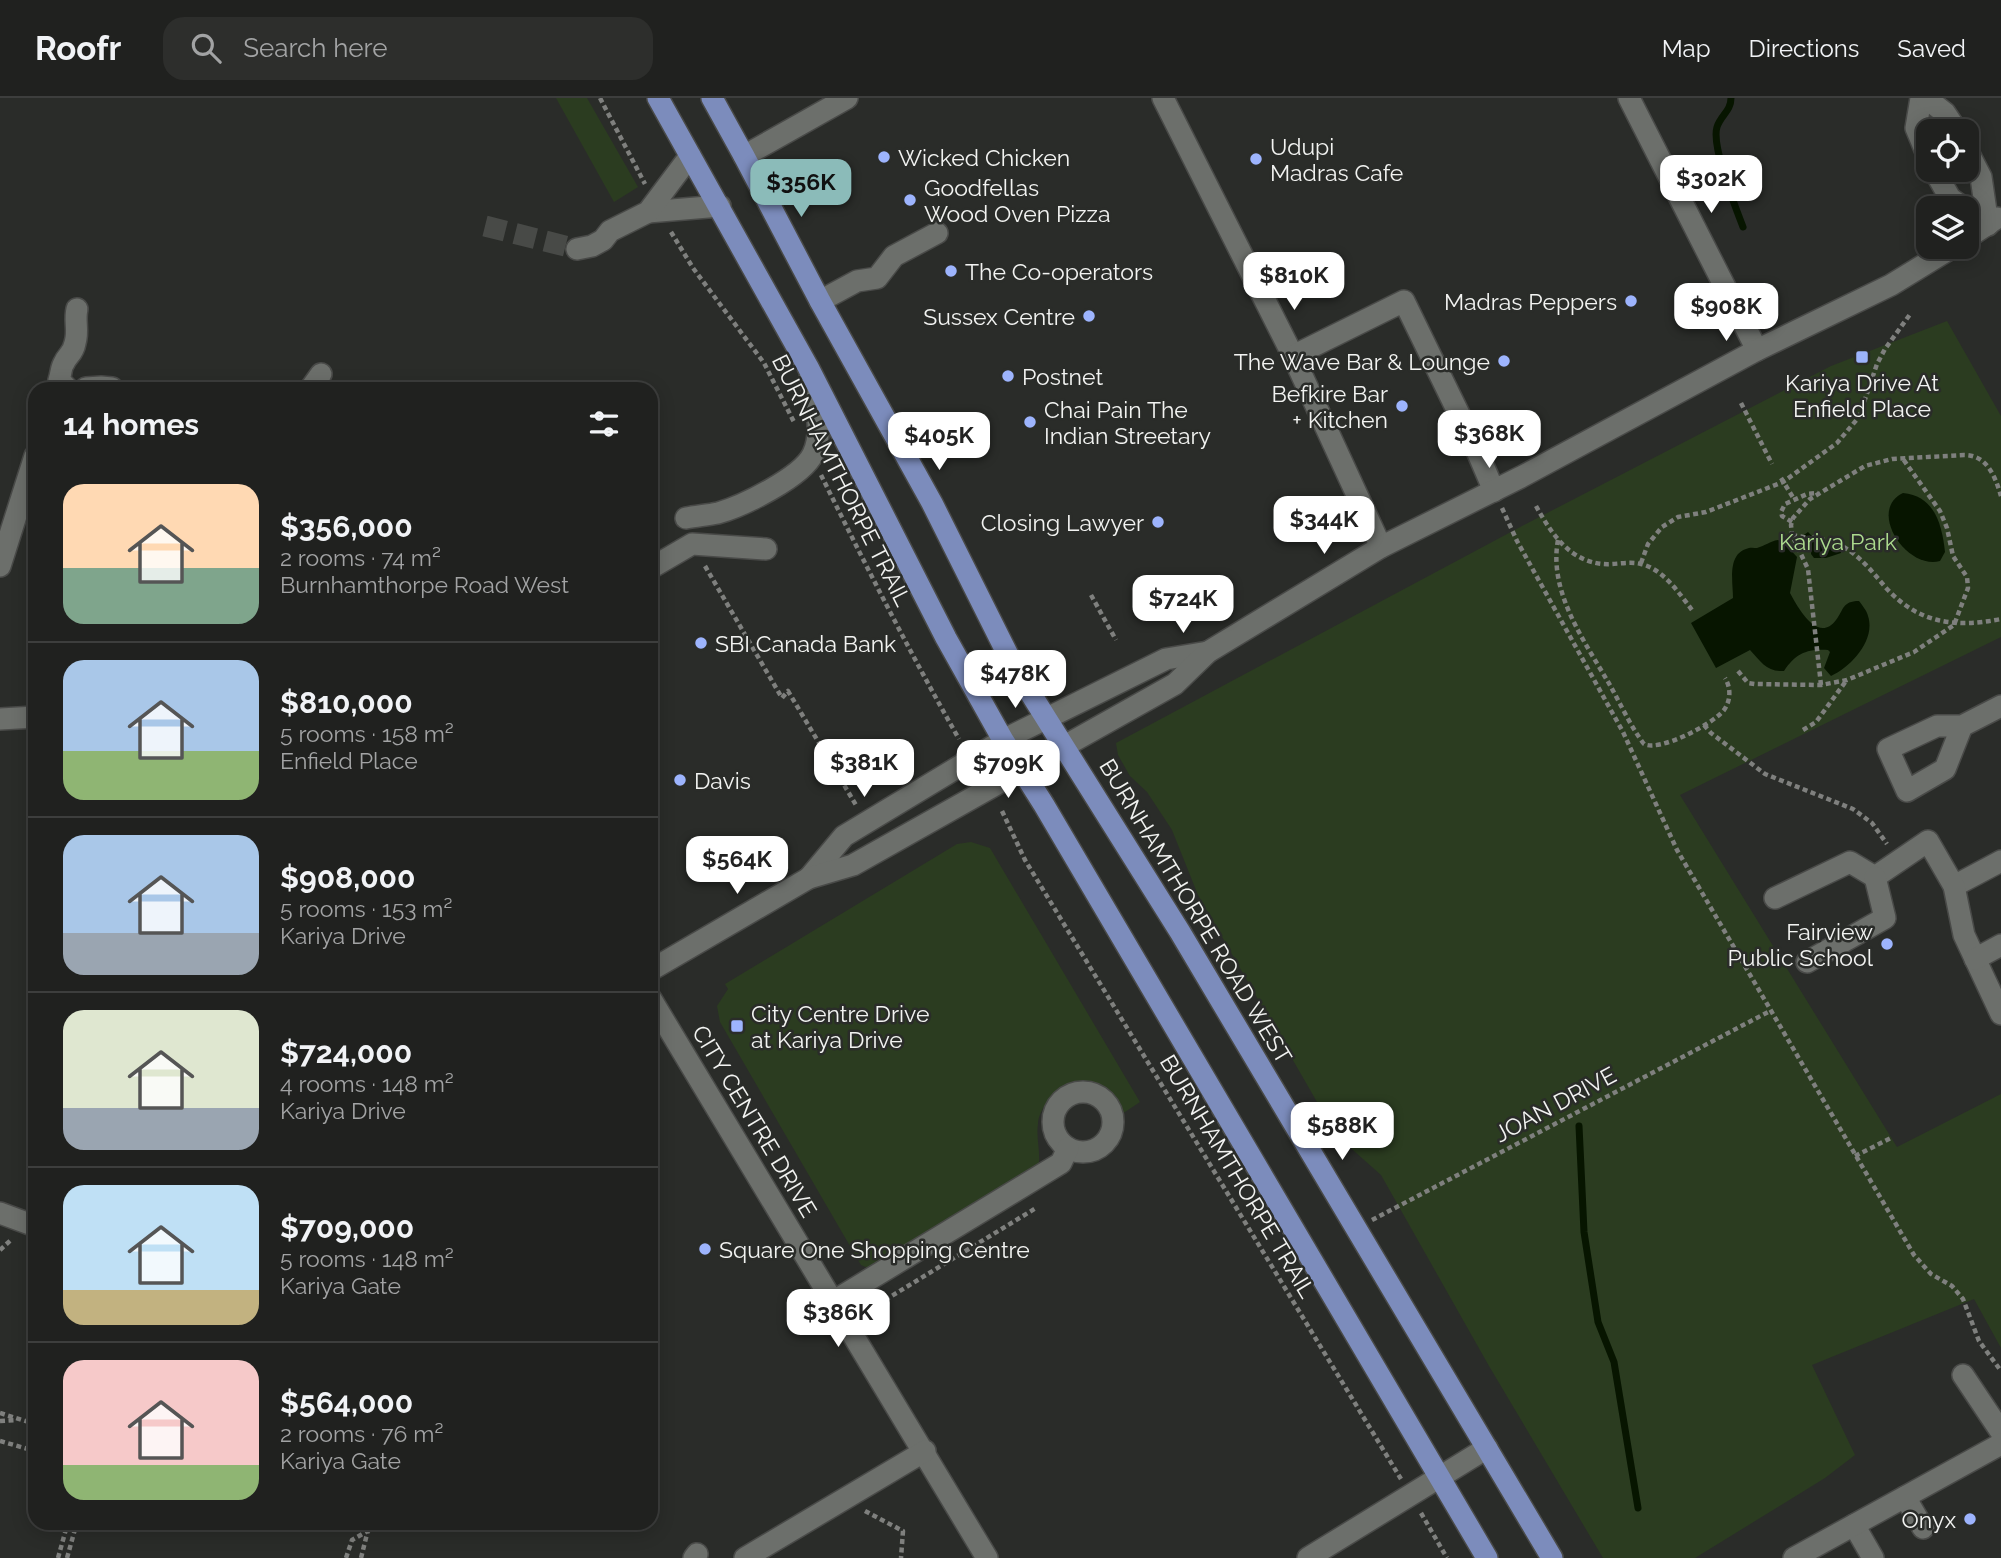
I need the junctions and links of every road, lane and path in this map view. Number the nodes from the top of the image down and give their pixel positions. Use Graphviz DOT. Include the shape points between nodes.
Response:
graph roads {
  1 [pos="600,98"];
  2 [pos="658,98"];
  3 [pos="712,98"];
  4 [pos="847,98"];
  5 [pos="1163,98"];
  6 [pos="1629,98"];
  7 [pos="1921,98"];
  8 [pos="1926,98"];
  9 [pos="1918,119"];
  10 [pos="1949,119"];
  11 [pos="690,156"];
  12 [pos="744,156"];
  13 [pos="1979,173"];
  14 [pos="720,206"];
  15 [pos="654,209"];
  16 [pos="1995,220"];
  17 [pos="610,230"];
  18 [pos="1979,231"];
  19 [pos="937,233"];
  20 [pos="1934,259"];
  21 [pos="820,301"];
  22 [pos="1911,313"];
  23 [pos="75,316"];
  24 [pos="1757,351"];
  25 [pos="1293,356"];
  26 [pos="808,367"];
  27 [pos="62,382"];
  28 [pos="315,382"];
  29 [pos="322,382"];
  30 [pos="1741,403"];
  31 [pos="812,456"];
  32 [pos="1903,459"];
  33 [pos="1772,464"];
  34 [pos="28,478"];
  35 [pos="1782,480"];
  36 [pos="1494,491"];
  37 [pos="1819,493"];
  38 [pos="2001,496"];
  39 [pos="1794,499"];
  40 [pos="1536,506"];
  41 [pos="687,518"];
  42 [pos="1792,522"];
  43 [pos="1792,535"];
  44 [pos="1558,540"];
  45 [pos="692,544"];
  46 [pos="1381,547"];
  47 [pos="766,549"];
  48 [pos="658,564"];
  49 [pos="1641,564"];
  50 [pos="0,566"];
  51 [pos="1091,595"];
  52 [pos="1692,610"];
  53 [pos="2001,619"];
  54 [pos="1954,625"];
  55 [pos="1116,640"];
  56 [pos="1208,652"];
  57 [pos="1738,671"];
  58 [pos="1726,678"];
  59 [pos="1847,680"];
  60 [pos="1821,685"];
  61 [pos="2001,706"];
  62 [pos="28,717"];
  63 [pos="1046,718"];
  64 [pos="0,719"];
  65 [pos="1704,725"];
  66 [pos="1962,726"];
  67 [pos="1802,730"];
  68 [pos="959,740"];
  69 [pos="1003,740"];
  70 [pos="1064,745"];
  71 [pos="1021,770"];
  72 [pos="856,805"];
  73 [pos="1002,811"];
  74 [pos="1898,860"];
  75 [pos="2001,861"];
  76 [pos="1875,877"];
  77 [pos="809,878"];
  78 [pos="1954,886"];
  79 [pos="1775,898"];
  80 [pos="2001,945"];
  81 [pos="1975,959"];
  82 [pos="1807,962"];
  83 [pos="658,966"];
  84 [pos="658,1011"];
  85 [pos="1771,1011"];
  86 [pos="2001,1014"];
  87 [pos="1891,1138"];
  88 [pos="1064,1155"];
  89 [pos="1855,1156"];
  90 [pos="1036,1208"];
  91 [pos="0,1213"];
  92 [pos="28,1223"];
  93 [pos="1359,1233"];
  94 [pos="885,1300"];
  95 [pos="834,1301"];
  96 [pos="2001,1371"];
  97 [pos="1964,1375"];
  98 [pos="0,1413"];
  99 [pos="21,1419"];
  100 [pos="0,1420"];
  101 [pos="28,1422"];
  102 [pos="2001,1432"];
  103 [pos="0,1438"];
  104 [pos="2001,1444"];
  105 [pos="1487,1448"];
  106 [pos="28,1449"];
  107 [pos="925,1451"];
  108 [pos="1441,1478"];
  109 [pos="1411,1496"];
  110 [pos="1905,1497"];
  111 [pos="855,1517"];
  112 [pos="1854,1525"];
  113 [pos="1923,1528"];
  114 [pos="66,1530"];
  115 [pos="75,1530"];
  116 [pos="368,1530"];
  117 [pos="369,1530"];
  118 [pos="58,1558"];
  119 [pos="67,1558"];
  120 [pos="346,1558"];
  121 [pos="360,1558"];
  122 [pos="745,1558"];
  123 [pos="901,1558"];
  124 [pos="987,1558"];
  125 [pos="1308,1558"];
  126 [pos="1447,1558"];
  127 [pos="1487,1558"];
  128 [pos="1552,1558"];
  129 [pos="1794,1558"];
  130 [pos="1873,1558"];
  1 -- 15 [label="path, BURNHAMTHORPE TRAIL"];
  2 -- 11 [label="main road"];
  3 -- 12 [label="main road, BURNHAMTHORPE ROAD WEST"];
  4 -- 12 [label="street"];
  5 -- 25 [label="street"];
  6 -- 24 [label="street"];
  7 -- 9 [label="street"];
  8 -- 10 [label="street"];
  11 -- 14 [label="main road"];
  11 -- 15 [label="street"];
  12 -- 21 [label="main road, BURNHAMTHORPE ROAD WEST"];
  13 -- 16 [label="street"];
  14 -- 15 [label="street"];
  14 -- 26 [label="main road"];
  15 -- 17 [label="street"];
  15 -- 31 [label="path, BURNHAMTHORPE TRAIL" via="764,363"];
  16 -- 18 [label="street"];
  19 -- 21 [label="street" via="894,256 877,278 857,281"];
  20 -- 24 [label="street"];
  21 -- 63 [label="main road, BURNHAMTHORPE ROAD WEST" via="932,503 1014,667"];
  22 -- 35 [label="path" via="1877,364 1859,417 1837,443"];
  23 -- 27 [label="street" via="78,333 72,354 64,362"];
  24 -- 36 [label="street"];
  25 -- 36 [label="street" via="1404,301"];
  25 -- 46 [label="street"];
  26 -- 31 [label="street" via="818,419"];
  26 -- 69 [label="main road" via="914,580"];
  28 -- 29 [label="street" via="321,374"];
  30 -- 33 [label="path"];
  31 -- 41 [label="street" via="781,484 721,512"];
  31 -- 68 [label="path, BURNHAMTHORPE TRAIL"];
  32 -- 37 [label="path" via="1865,466"];
  32 -- 38 [label="path" via="1974,455 1984,460"];
  32 -- 54 [label="path" via="1940,511 1953,556 1967,577 1968,588"];
  34 -- 50 [label="street"];
  35 -- 39 [label="path"];
  35 -- 49 [label="path" via="1706,512 1678,517 1648,544"];
  36 -- 46 [label="street"];
  36 -- 85 [label="path" via="1623,732 1677,850"];
  37 -- 39 [label="path"];
  37 -- 42 [label="path"];
  39 -- 42 [label="path" via="1781,512"];
  40 -- 44 [label="path"];
  42 -- 43 [label="path"];
  43 -- 54 [label="path" via="1843,546 1901,603"];
  43 -- 60 [label="path" via="1808,569"];
  44 -- 49 [label="path" via="1563,547 1600,564"];
  44 -- 65 [label="path" via="1559,584 1570,615 1644,744 1660,746"];
  45 -- 47 [label="street"];
  45 -- 48 [label="street"];
  45 -- 72 [label="path" via="782,698 788,691"];
  46 -- 56 [label="street"];
  49 -- 52 [label="path" via="1672,584"];
  51 -- 55 [label="path"];
  53 -- 54 [label="path"];
  54 -- 59 [label="path" via="1914,652"];
  56 -- 63 [label="street" via="1166,659"];
  56 -- 70 [label="street" via="1175,684"];
  57 -- 60 [label="path" via="1755,684"];
  58 -- 65 [label="path" via="1727,704"];
  59 -- 60 [label="path"];
  59 -- 67 [label="path" via="1816,722"];
  61 -- 66 [label="street"];
  62 -- 64 [label="street"];
  63 -- 69 [label="street"];
  63 -- 70 [label="main road, BURNHAMTHORPE ROAD WEST"];
  65 -- 74 [label="path" via="1765,774 1853,809 1872,823"];
  69 -- 71 [label="main road"];
  69 -- 77 [label="street" via="844,836"];
  70 -- 71 [label="street"];
  70 -- 93 [label="main road, BURNHAMTHORPE ROAD WEST"];
  71 -- 77 [label="street" via="853,865"];
  71 -- 108 [label="main road"];
  73 -- 109 [label="path, BURNHAMTHORPE TRAIL" via="1025,860"];
  74 -- 76 [label="street"];
  74 -- 78 [label="street" via="1928,841"];
  75 -- 78 [label="street"];
  76 -- 79 [label="street" via="1850,862"];
  76 -- 82 [label="street" via="1885,918"];
  77 -- 83 [label="street"];
  78 -- 81 [label="street" via="1964,935"];
  80 -- 81 [label="street"];
  81 -- 86 [label="street"];
  84 -- 95 [label="street, CITY CENTRE DRIVE"];
  85 -- 89 [label="path"];
  85 -- 93 [label="path, JOAN DRIVE" via="1371,1221"];
  87 -- 89 [label="path"];
  88 -- 95 [label="street"];
  89 -- 96 [label="path" via="1914,1255 1963,1299 1979,1341"];
  90 -- 94 [label="path"];
  91 -- 92 [label="street"];
  93 -- 105 [label="main road, BURNHAMTHORPE ROAD WEST"];
  95 -- 107 [label="street, CITY CENTRE DRIVE"];
  97 -- 102 [label="street"];
  98 -- 99 [label="path"];
  99 -- 100 [label="path"];
  99 -- 101 [label="path"];
  103 -- 106 [label="path"];
  104 -- 110 [label="street"];
  105 -- 108 [label="street"];
  105 -- 128 [label="main road, BURNHAMTHORPE ROAD WEST"];
  107 -- 122 [label="street"];
  107 -- 124 [label="street, CITY CENTRE DRIVE"];
  108 -- 109 [label="street"];
  108 -- 127 [label="main road"];
  109 -- 125 [label="street"];
  109 -- 126 [label="path, BURNHAMTHORPE TRAIL"];
  110 -- 112 [label="street"];
  110 -- 113 [label="street"];
  111 -- 123 [label="path" via="867,1510 903,1531"];
  112 -- 129 [label="street"];
  112 -- 130 [label="street"];
  114 -- 118 [label="path"];
  115 -- 119 [label="path"];
  116 -- 121 [label="path"];
  117 -- 120 [label="path" via="352,1540"];
}
